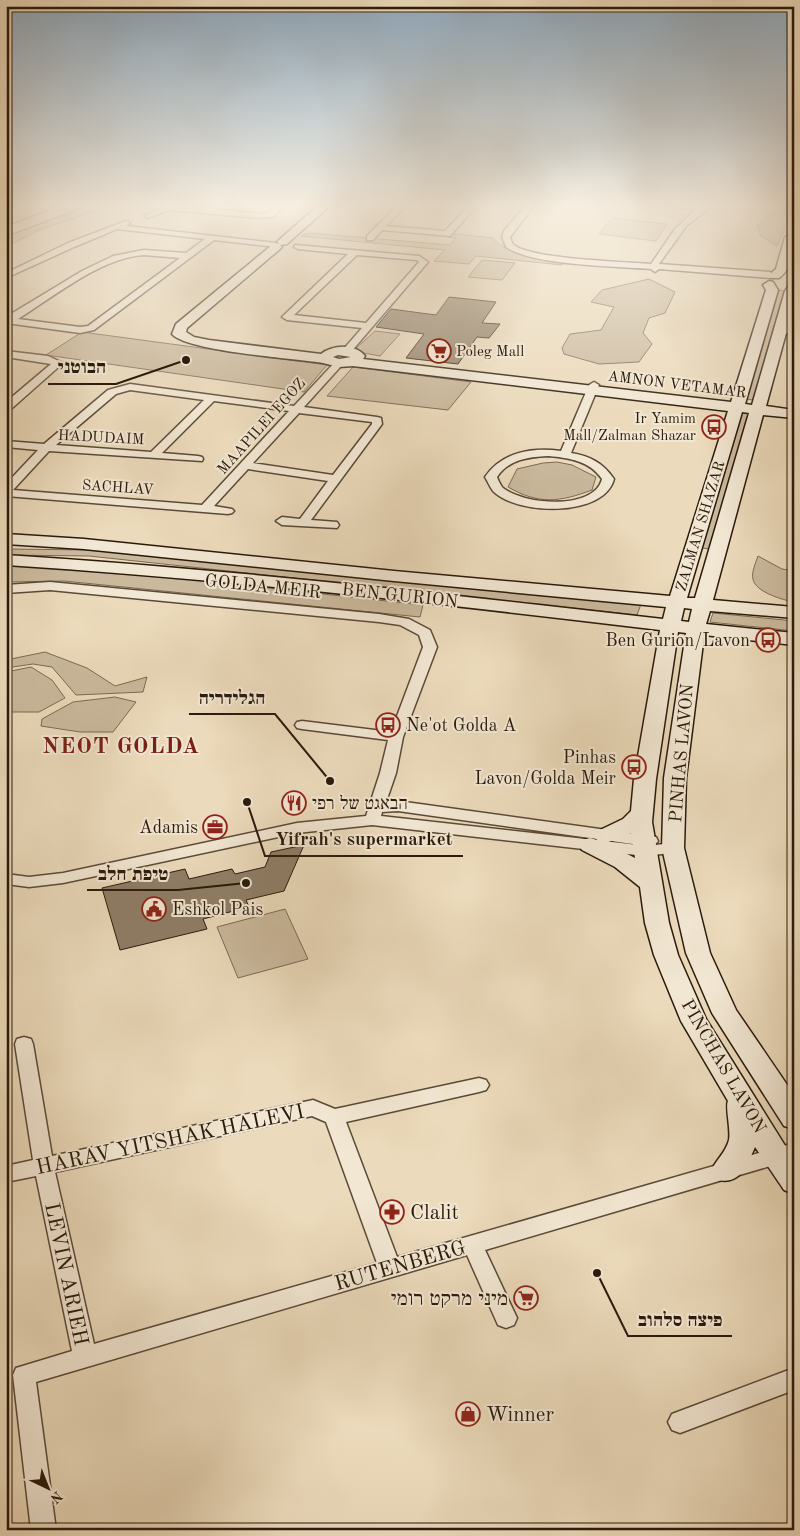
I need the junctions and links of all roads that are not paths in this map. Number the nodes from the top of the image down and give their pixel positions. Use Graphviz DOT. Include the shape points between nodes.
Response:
graph roads {
  1 [pos="82,276"];
  2 [pos="161,276"];
  3 [pos="247,276"];
  4 [pos="330,276"];
  5 [pos="412,276"];
  6 [pos="726,276"];
  7 [pos="774,276"];
  8 [pos="794,277"];
  9 [pos="770,279"];
  10 [pos="794,287"];
  11 [pos="8,320"];
  12 [pos="368,326"];
  13 [pos="787,326"];
  14 [pos="6,354"];
  15 [pos="343,358"];
  16 [pos="764,386"];
  17 [pos="593,388"];
  18 [pos="212,398"];
  19 [pos="708,401"];
  20 [pos="737,405"];
  21 [pos="758,407"];
  22 [pos="6,408"];
  23 [pos="297,408"];
  24 [pos="794,408"];
  25 [pos="794,415"];
  26 [pos="751,432"];
  27 [pos="6,444"];
  28 [pos="46,448"];
  29 [pos="155,454"];
  30 [pos="565,454"];
  31 [pos="198,459"];
  32 [pos="246,464"];
  33 [pos="335,479"];
  34 [pos="6,492"];
  35 [pos="206,508"];
  36 [pos="228,511"];
  37 [pos="282,521"];
  38 [pos="303,523"];
  39 [pos="333,525"];
  40 [pos="6,539"];
  41 [pos="6,560"];
  42 [pos="687,570"];
  43 [pos="710,581"];
  44 [pos="6,589"];
  45 [pos="616,595"];
  46 [pos="677,602"];
  47 [pos="703,604"];
  48 [pos="759,609"];
  49 [pos="794,613"];
  50 [pos="586,615"];
  51 [pos="670,625"];
  52 [pos="696,628"];
  53 [pos="752,635"];
  54 [pos="794,639"];
  55 [pos="665,652"];
  56 [pos="691,657"];
  57 [pos="302,725"];
  58 [pos="396,737"];
  59 [pos="388,773"];
  60 [pos="642,812"];
  61 [pos="374,814"];
  62 [pos="396,814"];
  63 [pos="598,840"];
  64 [pos="644,845"];
  65 [pos="673,848"];
  66 [pos="6,879"];
  67 [pos="652,886"];
  68 [pos="24,1044"];
  69 [pos="479,1085"];
  70 [pos="733,1086"];
  71 [pos="334,1116"];
  72 [pos="794,1118"];
  73 [pos="785,1153"];
  74 [pos="44,1166"];
  75 [pos="725,1171"];
  76 [pos="6,1174"];
  77 [pos="794,1182"];
  78 [pos="472,1244"];
  79 [pos="390,1268"];
  80 [pos="506,1318"];
  81 [pos="85,1357"];
  82 [pos="794,1379"];
  83 [pos="680,1422"];
  84 [pos="44,1530"];
  1 -- 11 [label="street"];
  2 -- 11 [label="street" via="91,328 80,330"];
  3 -- 15 [label="street, AMNON VETAMAR" via="181,327 179,334"];
  4 -- 12 [label="street" via="287,317"];
  5 -- 12 [label="street, MAAPILEI EGOZ"];
  6 -- 9 [label="street"];
  7 -- 9 [label="street, ZALMAN SHAZAR"];
  8 -- 9 [label="street"];
  9 -- 10 [label="street"];
  9 -- 20 [label="street, ZALMAN SHAZAR" via="772,290"];
  10 -- 13 [label="street, ZALMAN SHAZAR" via="790,291"];
  12 -- 15 [label="street, MAAPILEI EGOZ"];
  13 -- 16 [label="street, ZALMAN SHAZAR"];
  14 -- 22 [label="street" via="58,363"];
  15 -- 17 [label="street, AMNON VETAMAR"];
  15 -- 17 [label="street, AMNON VETAMAR" via="437,364"];
  15 -- 23 [label="street, MAAPILEI EGOZ"];
  16 -- 21 [label="street, ZALMAN SHAZAR"];
  16 -- 24 [label="street" via="773,396"];
  17 -- 19 [label="street, AMNON VETAMAR"];
  17 -- 30 [label="street, AMNON VETAMAR"];
  18 -- 23 [label="street"];
  18 -- 28 [label="street" via="122,388 112,392"];
  18 -- 29 [label="street, HADUDAIM"];
  19 -- 20 [label="street" via="732,397"];
  19 -- 20 [label="street" via="727,412"];
  20 -- 21 [label="street, AMNON VETAMAR"];
  20 -- 42 [label="street, ZALMAN SHAZAR"];
  21 -- 24 [label="street"];
  21 -- 25 [label="street"];
  21 -- 26 [label="street, ZALMAN SHAZAR"];
  23 -- 32 [label="street, MAAPILEI EGOZ"];
  23 -- 33 [label="street" via="377,420"];
  25 -- 26 [label="street" via="772,420"];
  26 -- 43 [label="street, ZALMAN SHAZAR"];
  27 -- 28 [label="street, HADUDAIM"];
  28 -- 29 [label="street, HADUDAIM"];
  28 -- 34 [label="street"];
  29 -- 31 [label="street, HADUDAIM"];
  30 -- 30 [label="street" via="519,456 504,461 491,476 497,488 508,496 535,504 582,502 605,490 608,480 603,471 583,459"];
  32 -- 33 [label="street"];
  32 -- 35 [label="street, MAAPILEI EGOZ"];
  33 -- 38 [label="street"];
  34 -- 35 [label="street, SACHLAV"];
  35 -- 36 [label="street, SACHLAV"];
  37 -- 38 [label="street"];
  38 -- 39 [label="street"];
  40 -- 45 [label="street, BEN GURION"];
  41 -- 50 [label="street, BEN GURION" via="100,565"];
  42 -- 45 [label="street" via="661,589"];
  42 -- 46 [label="street, ZALMAN SHAZAR"];
  43 -- 47 [label="street, ZALMAN SHAZAR"];
  43 -- 48 [label="street" via="712,590 722,598"];
  44 -- 58 [label="street, GOLDA MEIR" via="50,586 255,604 404,622 425,633 430,647"];
  45 -- 46 [label="street, BEN GURION"];
  46 -- 47 [label="street, BEN GURION"];
  46 -- 51 [label="street, ZALMAN SHAZAR"];
  47 -- 48 [label="street, BEN GURION"];
  47 -- 52 [label="street, ZALMAN SHAZAR"];
  48 -- 49 [label="street, BEN GURION"];
  50 -- 51 [label="street, BEN GURION"];
  50 -- 55 [label="street" via="634,629 656,640"];
  51 -- 52 [label="street, BEN GURION"];
  51 -- 55 [label="street"];
  52 -- 53 [label="street, BEN GURION"];
  52 -- 56 [label="street, PINHAS LAVON"];
  53 -- 54 [label="street, BEN GURION"];
  53 -- 56 [label="street" via="712,642"];
  55 -- 60 [label="street, PINCHAS LAVON"];
  56 -- 65 [label="street, PINHAS LAVON" via="675,778"];
  57 -- 58 [label="street"];
  58 -- 59 [label="street, GOLDA MEIR"];
  59 -- 61 [label="street, GOLDA MEIR"];
  59 -- 62 [label="street, GOLDA MEIR"];
  60 -- 63 [label="street" via="631,824"];
  60 -- 64 [label="street, PINCHAS LAVON"];
  61 -- 62 [label="street"];
  61 -- 66 [label="street" via="63,878 29,882"];
  62 -- 63 [label="street"];
  63 -- 64 [label="street"];
  63 -- 67 [label="street"];
  64 -- 65 [label="street"];
  64 -- 67 [label="street, PINCHAS LAVON"];
  65 -- 72 [label="street, PINHAS LAVON" via="701,961 725,1013"];
  67 -- 70 [label="street, PINCHAS LAVON" via="666,955 694,1021"];
  68 -- 74 [label="street, LEVIN ARIEH"];
  69 -- 71 [label="street, HARAV YITSHAK HALEVI"];
  70 -- 73 [label="street, PINCHAS LAVON"];
  70 -- 75 [label="street" via="744,1114 744,1132 742,1147"];
  71 -- 74 [label="street, HARAV YITSHAK HALEVI" via="314,1108"];
  71 -- 79 [label="street"];
  73 -- 75 [label="street, RUTENBERG"];
  73 -- 77 [label="street"];
  74 -- 76 [label="street, HARAV YITSHAK HALEVI"];
  74 -- 81 [label="street, LEVIN ARIEH"];
  75 -- 78 [label="street, RUTENBERG"];
  78 -- 79 [label="street, RUTENBERG"];
  78 -- 80 [label="street"];
  79 -- 81 [label="street, RUTENBERG"];
  81 -- 84 [label="street, RUTENBERG" via="24,1375"];
  82 -- 83 [label="street"];
}
